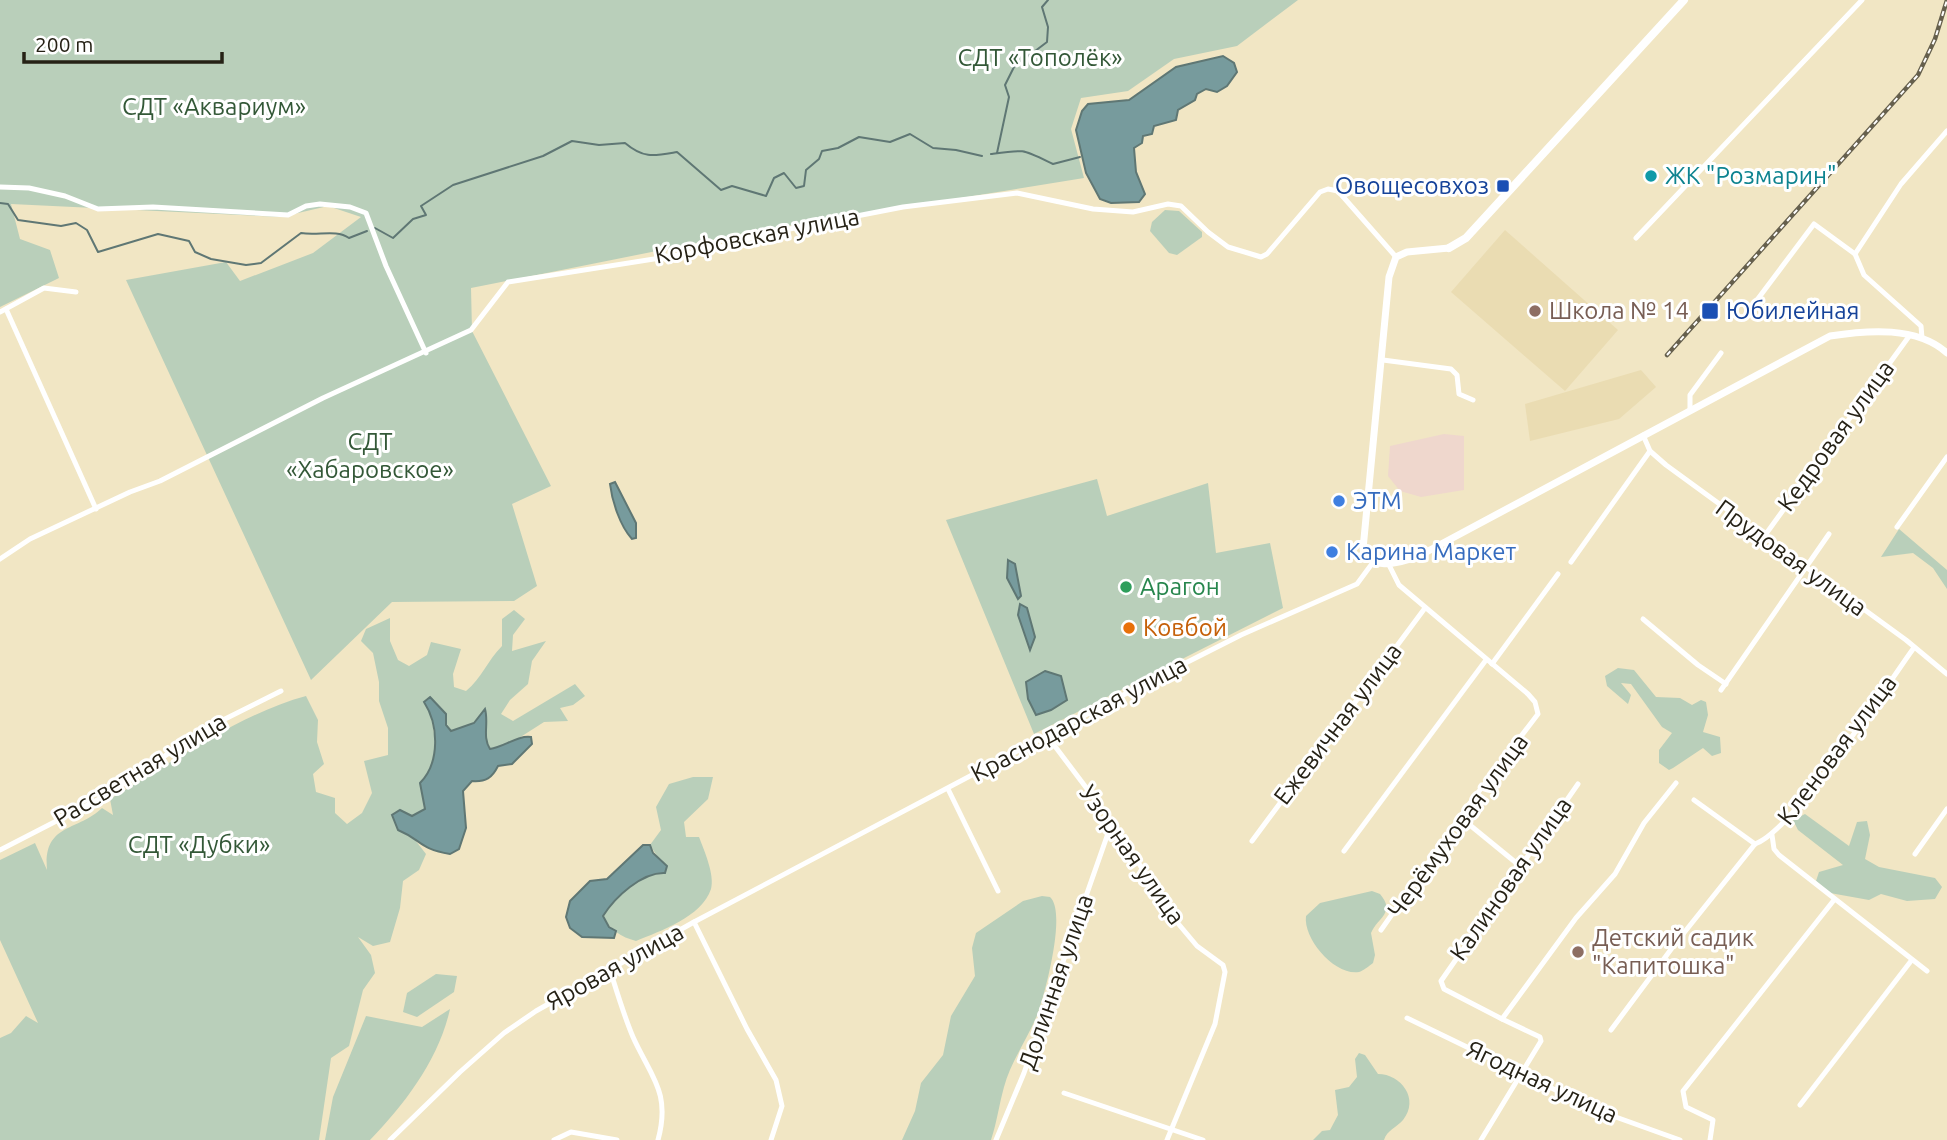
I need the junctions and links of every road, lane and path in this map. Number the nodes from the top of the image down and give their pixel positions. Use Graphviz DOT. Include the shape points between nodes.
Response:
graph roads {
  1 [pos="1684,0"];
  2 [pos="1862,0"];
  3 [pos="1947,131"];
  4 [pos="0,187"];
  5 [pos="1636,238"];
  6 [pos="1449,248"];
  7 [pos="1855,254"];
  8 [pos="1396,257"];
  9 [pos="76,292"];
  10 [pos="1757,300"];
  11 [pos="3,311"];
  12 [pos="1910,335"];
  13 [pos="1922,338"];
  14 [pos="426,352"];
  15 [pos="1721,353"];
  16 [pos="1947,353"];
  17 [pos="1383,360"];
  18 [pos="1473,400"];
  19 [pos="1690,410"];
  20 [pos="1643,435"];
  21 [pos="1650,451"];
  22 [pos="1947,457"];
  23 [pos="96,509"];
  24 [pos="1897,527"];
  25 [pos="1829,534"];
  26 [pos="1763,538"];
  27 [pos="0,559"];
  28 [pos="1374,561"];
  29 [pos="1571,562"];
  30 [pos="1390,565"];
  31 [pos="1804,568"];
  32 [pos="1558,574"];
  33 [pos="1425,608"];
  34 [pos="1643,619"];
  35 [pos="1913,649"];
  36 [pos="1486,660"];
  37 [pos="1492,664"];
  38 [pos="1947,674"];
  39 [pos="1726,684"];
  40 [pos="1721,690"];
  41 [pos="281,691"];
  42 [pos="1048,737"];
  43 [pos="1676,783"];
  44 [pos="1578,784"];
  45 [pos="948,789"];
  46 [pos="1694,800"];
  47 [pos="1947,809"];
  48 [pos="1460,817"];
  49 [pos="1112,822"];
  50 [pos="1772,835"];
  51 [pos="1252,841"];
  52 [pos="1755,844"];
  53 [pos="0,850"];
  54 [pos="1345,851"];
  55 [pos="1915,854"];
  56 [pos="1520,866"];
  57 [pos="780,878"];
  58 [pos="998,891"];
  59 [pos="1834,900"];
  60 [pos="694,922"];
  61 [pos="1381,930"];
  62 [pos="1911,961"];
  63 [pos="610,970"];
  64 [pos="1927,971"];
  65 [pos="1407,1018"];
  66 [pos="1502,1019"];
  67 [pos="1611,1030"];
  68 [pos="1520,1073"];
  69 [pos="1064,1093"];
  70 [pos="1800,1105"];
  71 [pos="1170,1130"];
  72 [pos="390,1140"];
  73 [pos="554,1140"];
  74 [pos="617,1140"];
  75 [pos="658,1140"];
  76 [pos="771,1140"];
  77 [pos="996,1140"];
  78 [pos="1167,1140"];
  79 [pos="1203,1140"];
  80 [pos="1481,1140"];
  81 [pos="1680,1140"];
  82 [pos="1710,1140"];
  1 -- 6 [label="main road" via="1466,238"];
  2 -- 5 [label="street"];
  3 -- 7 [label="street" via="1902,184"];
  4 -- 14 [label="street" via="65,196 98,209 288,215 306,206 333,204 366,213"];
  6 -- 8 [label="street"];
  7 -- 10 [label="street" via="1815,224"];
  7 -- 13 [label="street" via="1864,275 1921,326"];
  8 -- 14 [label="street, Корфовская улица" via="1338,191 1320,192 1261,257 1228,247 1181,206 1168,204 1133,212 1093,209 1017,192 903,207 764,234 711,250 508,282 471,330"];
  8 -- 17 [label="street" via="1387,287"];
  9 -- 11 [label="street" via="44,289"];
  11 -- 23 [label="street"];
  12 -- 13 [label="street"];
  12 -- 19 [label="street" via="1860,332 1830,336"];
  12 -- 26 [label="street, Кедровая улица"];
  13 -- 16 [label="street"];
  14 -- 23 [label="street, Корфовская улица"];
  15 -- 19 [label="street" via="1690,395"];
  17 -- 18 [label="street" via="1451,369 1457,375 1459,394"];
  17 -- 28 [label="street" via="1363,549"];
  19 -- 20 [label="street"];
  20 -- 21 [label="street, Прудовая улица"];
  20 -- 30 [label="street" via="1417,557"];
  21 -- 26 [label="street, Прудовая улица"];
  21 -- 29 [label="street"];
  22 -- 24 [label="street"];
  23 -- 27 [label="street, Корфовская улица" via="30,539"];
  25 -- 31 [label="street"];
  26 -- 31 [label="street, Прудовая улица"];
  28 -- 30 [label="street"];
  28 -- 42 [label="street, Краснодарская улица" via="1357,584 1241,635"];
  30 -- 33 [label="street" via="1398,585"];
  31 -- 35 [label="street, Прудовая улица"];
  31 -- 39 [label="street"];
  32 -- 37 [label="street"];
  33 -- 36 [label="street"];
  33 -- 51 [label="street, Ежевичная улица"];
  34 -- 39 [label="street"];
  35 -- 38 [label="street, Прудовая улица"];
  35 -- 50 [label="street, Кленовая улица" via="1819,779"];
  36 -- 37 [label="street"];
  36 -- 54 [label="street"];
  37 -- 48 [label="street, Черёмуховая улица" via="1535,702 1538,714"];
  39 -- 40 [label="street"];
  41 -- 53 [label="street, Рассветная улица" via="205,729 105,796"];
  42 -- 45 [label="street, Краснодарская улица"];
  42 -- 49 [label="street, Узорная улица"];
  43 -- 66 [label="street" via="1644,823 1615,874 1576,918"];
  44 -- 56 [label="street, Калиновая улица"];
  45 -- 57 [label="street, Краснодарская улица"];
  45 -- 58 [label="street"];
  46 -- 52 [label="street"];
  47 -- 55 [label="street"];
  48 -- 56 [label="street"];
  48 -- 61 [label="street, Черёмуховая улица"];
  49 -- 71 [label="street, Узорная улица" via="1176,920 1197,946 1223,965 1215,1024"];
  49 -- 77 [label="street, Долинная улица"];
  50 -- 52 [label="street, Кленовая улица"];
  50 -- 59 [label="street" via="1779,855"];
  52 -- 67 [label="street"];
  56 -- 66 [label="street, Калиновая улица" via="1441,981 1444,989"];
  57 -- 60 [label="street, Яровая улица"];
  59 -- 62 [label="street"];
  59 -- 82 [label="street" via="1683,1091 1686,1107 1713,1120"];
  60 -- 63 [label="street, Яровая улица"];
  60 -- 76 [label="street" via="776,1080 782,1106"];
  62 -- 64 [label="street"];
  62 -- 70 [label="street"];
  63 -- 72 [label="street, Яровая улица" via="504,1033"];
  63 -- 75 [label="street" via="634,1040 659,1085"];
  65 -- 68 [label="street, Ягодная улица"];
  66 -- 68 [label="street" via="1541,1039"];
  68 -- 80 [label="street"];
  68 -- 81 [label="street, Ягодная улица" via="1599,1111"];
  69 -- 71 [label="street"];
  71 -- 78 [label="street"];
  71 -- 79 [label="street"];
  73 -- 74 [label="street" via="571,1132"];
}
